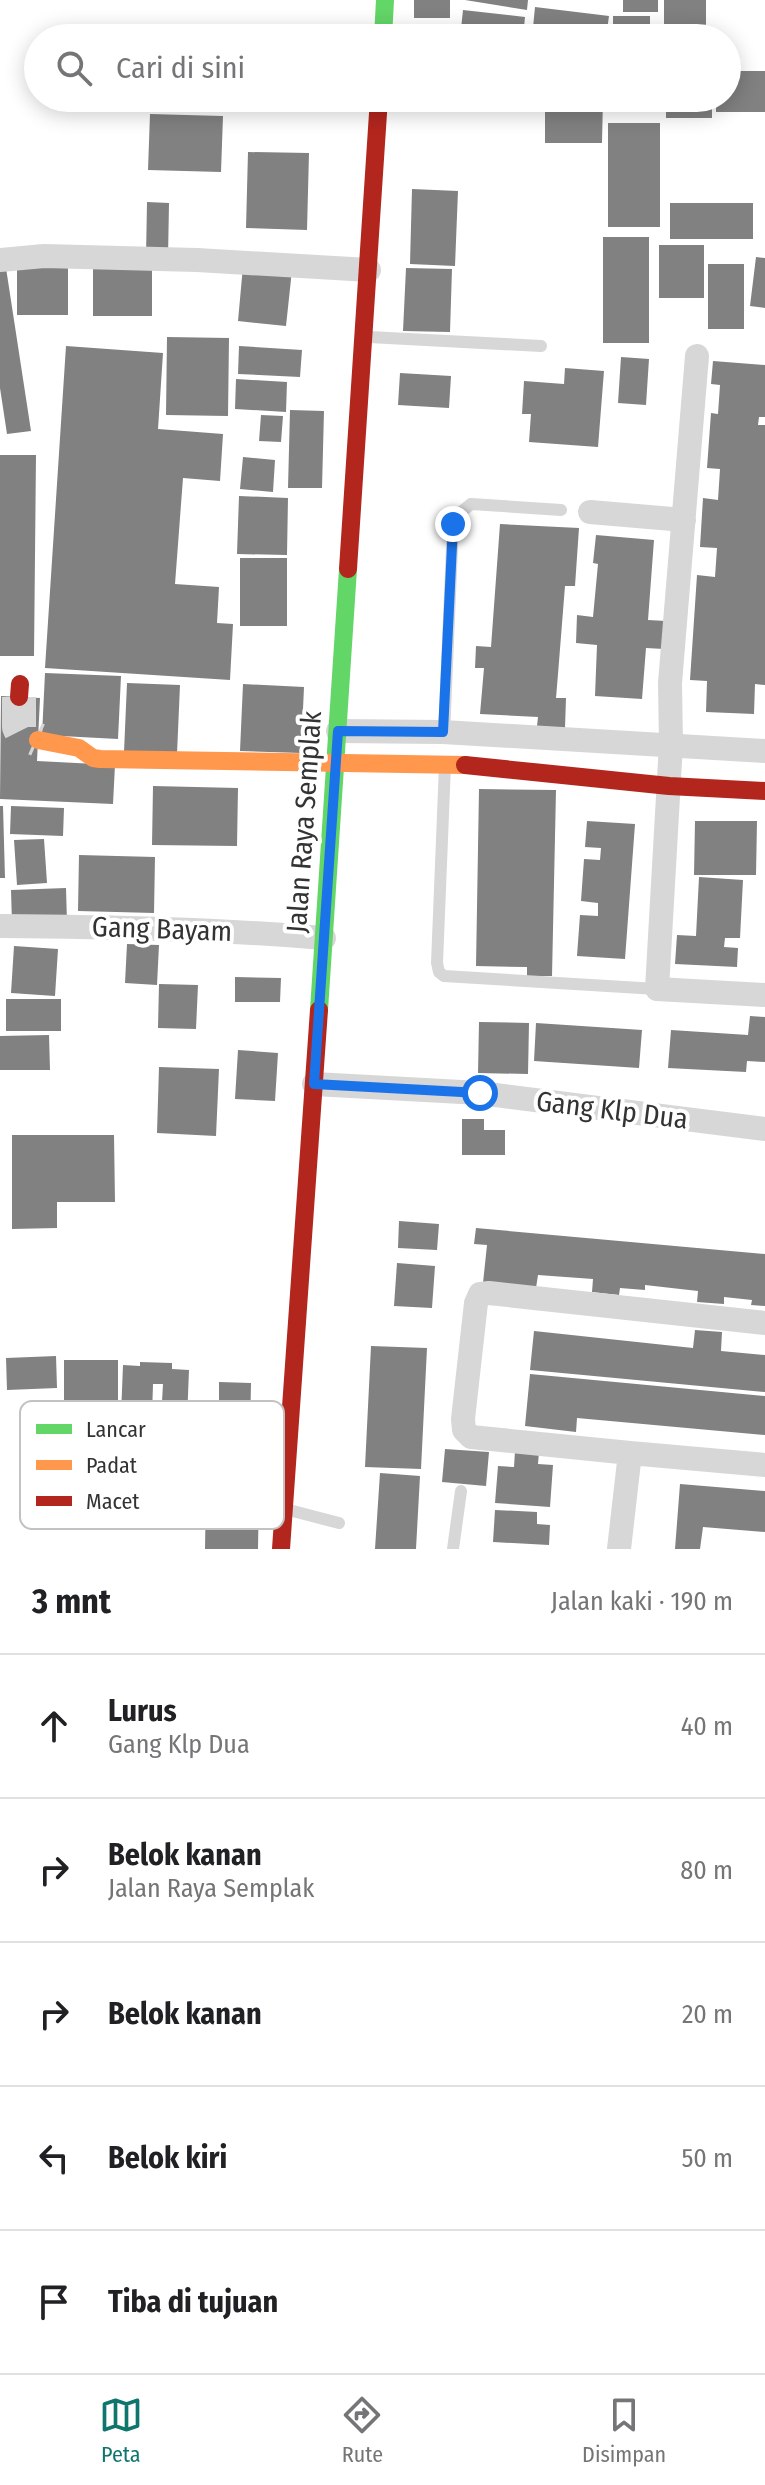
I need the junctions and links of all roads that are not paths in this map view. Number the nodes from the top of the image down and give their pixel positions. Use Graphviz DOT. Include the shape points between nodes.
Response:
graph roads {
  1 [pos="385,0"];
  2 [pos="384,24"];
  3 [pos="378,112"];
  4 [pos="0,260"];
  5 [pos="369,270"];
  6 [pos="365,336"];
  7 [pos="541,346"];
  8 [pos="697,356"];
  9 [pos="561,510"];
  10 [pos="590,512"];
  11 [pos="684,520"];
  12 [pos="338,731"];
  13 [pos="443,732"];
  14 [pos="38,740"];
  15 [pos="671,744"];
  16 [pos="765,751"];
  17 [pos="336,762"];
  18 [pos="445,763"];
  19 [pos="669,786"];
  20 [pos="765,791"];
  21 [pos="0,926"];
  22 [pos="324,938"];
  23 [pos="657,989"];
  24 [pos="765,995"];
  25 [pos="314,1084"];
  26 [pos="765,1129"];
  27 [pos="765,1323"];
  28 [pos="630,1453"];
  29 [pos="765,1465"];
  30 [pos="461,1491"];
  31 [pos="287,1510"];
  32 [pos="339,1523"];
  33 [pos="281,1549"];
  34 [pos="453,1549"];
  35 [pos="619,1549"];
  1 -- 2 [label="main road"];
  3 -- 5 [label="main road, Jalan Raya Semplak"];
  4 -- 5 [label="street" via="44,256"];
  5 -- 6 [label="main road, Jalan Raya Semplak"];
  6 -- 7 [label="lane"];
  6 -- 12 [label="main road, Jalan Raya Semplak"];
  8 -- 11 [label="street"];
  9 -- 13 [label="lane" via="471,504 453,524"];
  10 -- 11 [label="street"];
  11 -- 15 [label="street" via="670,683"];
  12 -- 13 [label="street"];
  12 -- 17 [label="main road, Jalan Raya Semplak"];
  13 -- 15 [label="street"];
  13 -- 18 [label="lane"];
  14 -- 17 [label="main road" via="79,748 100,759"];
  15 -- 16 [label="street"];
  15 -- 19 [label="street"];
  17 -- 18 [label="main road"];
  17 -- 22 [label="main road, Jalan Raya Semplak"];
  18 -- 19 [label="main road"];
  18 -- 23 [label="lane" via="439,972"];
  19 -- 20 [label="main road"];
  19 -- 23 [label="street"];
  21 -- 22 [label="street, Gang Bayam" via="140,927"];
  22 -- 25 [label="main road, Jalan Raya Semplak"];
  23 -- 24 [label="street"];
  25 -- 26 [label="street, Gang Klp Dua" via="480,1093"];
  25 -- 31 [label="main road, Jalan Raya Semplak"];
  27 -- 28 [label="street" via="480,1294 464,1430 471,1437"];
  28 -- 29 [label="street"];
  28 -- 35 [label="street"];
  30 -- 34 [label="lane"];
  31 -- 32 [label="lane"];
  31 -- 33 [label="main road, Jalan Raya Semplak"];
}
